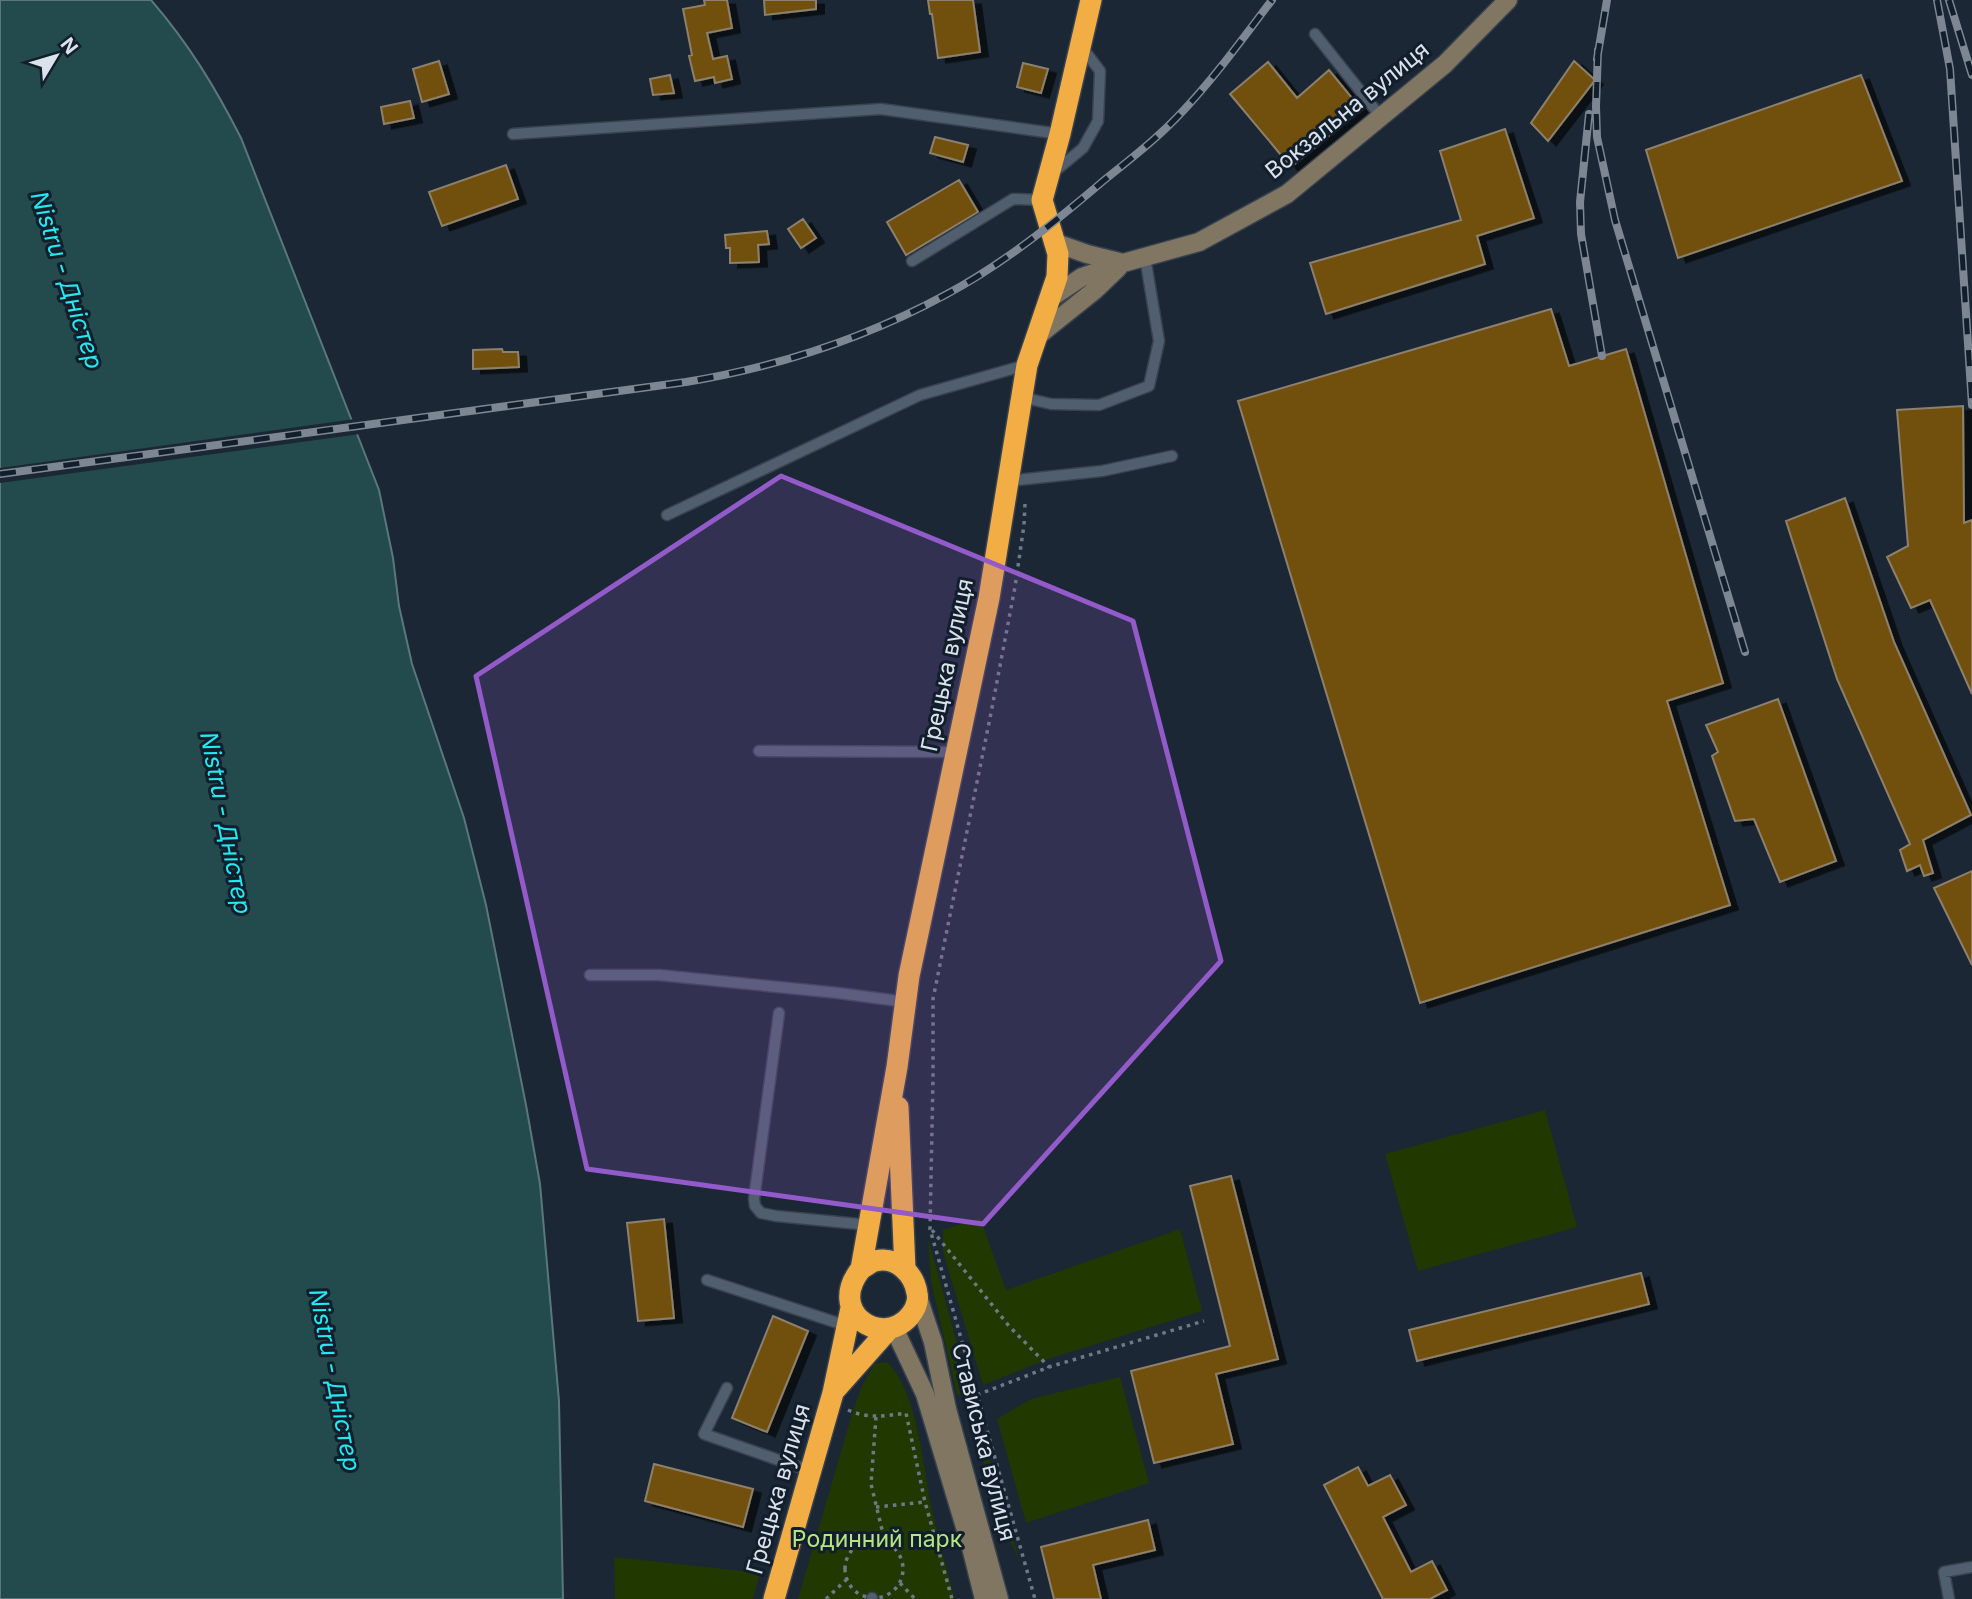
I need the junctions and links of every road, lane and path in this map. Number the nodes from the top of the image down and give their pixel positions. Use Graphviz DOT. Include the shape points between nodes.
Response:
graph roads {
  1 [pos="1091,0"];
  2 [pos="1508,0"];
  3 [pos="1315,34"];
  4 [pos="1081,46"];
  5 [pos="1381,117"];
  6 [pos="513,134"];
  7 [pos="1060,134"];
  8 [pos="1048,177"];
  9 [pos="1042,200"];
  10 [pos="1053,243"];
  11 [pos="1144,257"];
  12 [pos="912,261"];
  13 [pos="1123,263"];
  14 [pos="1049,299"];
  15 [pos="1035,338"];
  16 [pos="1027,365"];
  17 [pos="1021,397"];
  18 [pos="1172,456"];
  19 [pos="1017,480"];
  20 [pos="667,514"];
  21 [pos="759,751"];
  22 [pos="956,752"];
  23 [pos="590,975"];
  24 [pos="906,1002"];
  25 [pos="779,1013"];
  26 [pos="897,1067"];
  27 [pos="869,1225"];
  28 [pos="930,1229"];
  29 [pos="861,1269"];
  30 [pos="905,1269"];
  31 [pos="707,1280"];
  32 [pos="918,1297"];
  33 [pos="849,1317"];
  34 [pos="1204,1321"];
  35 [pos="891,1328"];
  36 [pos="1048,1367"];
  37 [pos="727,1388"];
  38 [pos="977,1395"];
  39 [pos="832,1397"];
  40 [pos="876,1417"];
  41 [pos="810,1471"];
  42 [pos="925,1502"];
  43 [pos="876,1507"];
  44 [pos="885,1542"];
  45 [pos="1972,1567"];
  46 [pos="847,1579"];
  47 [pos="900,1583"];
  48 [pos="872,1598"];
  49 [pos="774,1599"];
  50 [pos="826,1599"];
  51 [pos="915,1599"];
  52 [pos="952,1599"];
  53 [pos="984,1599"];
  54 [pos="999,1599"];
  55 [pos="1035,1599"];
  56 [pos="1949,1599"];
  1 -- 4 [label="highway"];
  2 -- 5 [label="main road, Вокзальна вулиця" via="1445,64"];
  3 -- 5 [label="lane"];
  4 -- 7 [label="highway"];
  4 -- 8 [label="lane" via="1100,71 1098,121 1083,148"];
  5 -- 11 [label="main road, Вокзальна вулиця" via="1287,194 1199,242"];
  6 -- 7 [label="lane" via="881,109"];
  7 -- 8 [label="highway"];
  8 -- 9 [label="highway"];
  9 -- 10 [label="highway"];
  9 -- 12 [label="lane" via="1013,200"];
  10 -- 13 [label="main road, Вокзальна вулиця"];
  10 -- 14 [label="highway, Грецька вулиця" via="1058,254 1057,277"];
  11 -- 13 [label="main road, Вокзальна вулиця"];
  11 -- 17 [label="lane" via="1159,341 1149,386 1099,405 1051,404"];
  13 -- 14 [label="main road, Вокзальна вулиця" via="1082,277"];
  13 -- 15 [label="main road, Вокзальна вулиця"];
  14 -- 15 [label="highway, Грецька вулиця"];
  15 -- 16 [label="highway, Грецька вулиця"];
  16 -- 17 [label="highway, Грецька вулиця"];
  16 -- 20 [label="lane" via="920,396"];
  17 -- 19 [label="highway, Грецька вулиця"];
  18 -- 19 [label="lane" via="1102,471"];
  19 -- 22 [label="highway, Грецька вулиця"];
  19 -- 28 [label="path" via="1024,525 1015,587 933,999"];
  21 -- 22 [label="lane"];
  22 -- 24 [label="highway, Грецька вулиця"];
  23 -- 24 [label="lane" via="659,975"];
  24 -- 26 [label="highway, Грецька вулиця"];
  25 -- 27 [label="lane" via="755,1206 761,1213 776,1216"];
  26 -- 27 [label="highway, Грецька вулиця"];
  26 -- 30 [label="highway, Грецька вулиця"];
  27 -- 29 [label="highway, Грецька вулиця"];
  28 -- 36 [label="path"];
  28 -- 38 [label="path"];
  29 -- 30 [label="highway" via="875,1261 889,1261"];
  29 -- 33 [label="highway" via="852,1280"];
  30 -- 32 [label="highway" via="914,1280"];
  31 -- 33 [label="lane"];
  32 -- 35 [label="highway" via="914,1311"];
  32 -- 54 [label="main road, Стависька вулиця"];
  33 -- 35 [label="highway" via="877,1328"];
  33 -- 39 [label="highway, Грецька вулиця"];
  34 -- 36 [label="path"];
  35 -- 39 [label="highway, Грецька вулиця"];
  35 -- 53 [label="main road, Стависька вулиця" via="925,1394"];
  36 -- 38 [label="path"];
  37 -- 41 [label="lane" via="704,1434"];
  38 -- 55 [label="path"];
  39 -- 40 [label="path" via="860,1415"];
  39 -- 41 [label="highway, Грецька вулиця"];
  40 -- 42 [label="path" via="906,1413"];
  40 -- 43 [label="path" via="871,1484"];
  41 -- 49 [label="highway, Грецька вулиця"];
  42 -- 43 [label="path"];
  42 -- 52 [label="path"];
  43 -- 44 [label="path"];
  44 -- 46 [label="path" via="869,1540 854,1548 846,1562"];
  44 -- 47 [label="path" via="902,1559"];
  45 -- 56 [label="lane" via="1944,1572"];
  46 -- 48 [label="path" via="857,1592"];
  46 -- 50 [label="path"];
  47 -- 48 [label="path" via="888,1594"];
  47 -- 51 [label="path"];
}
